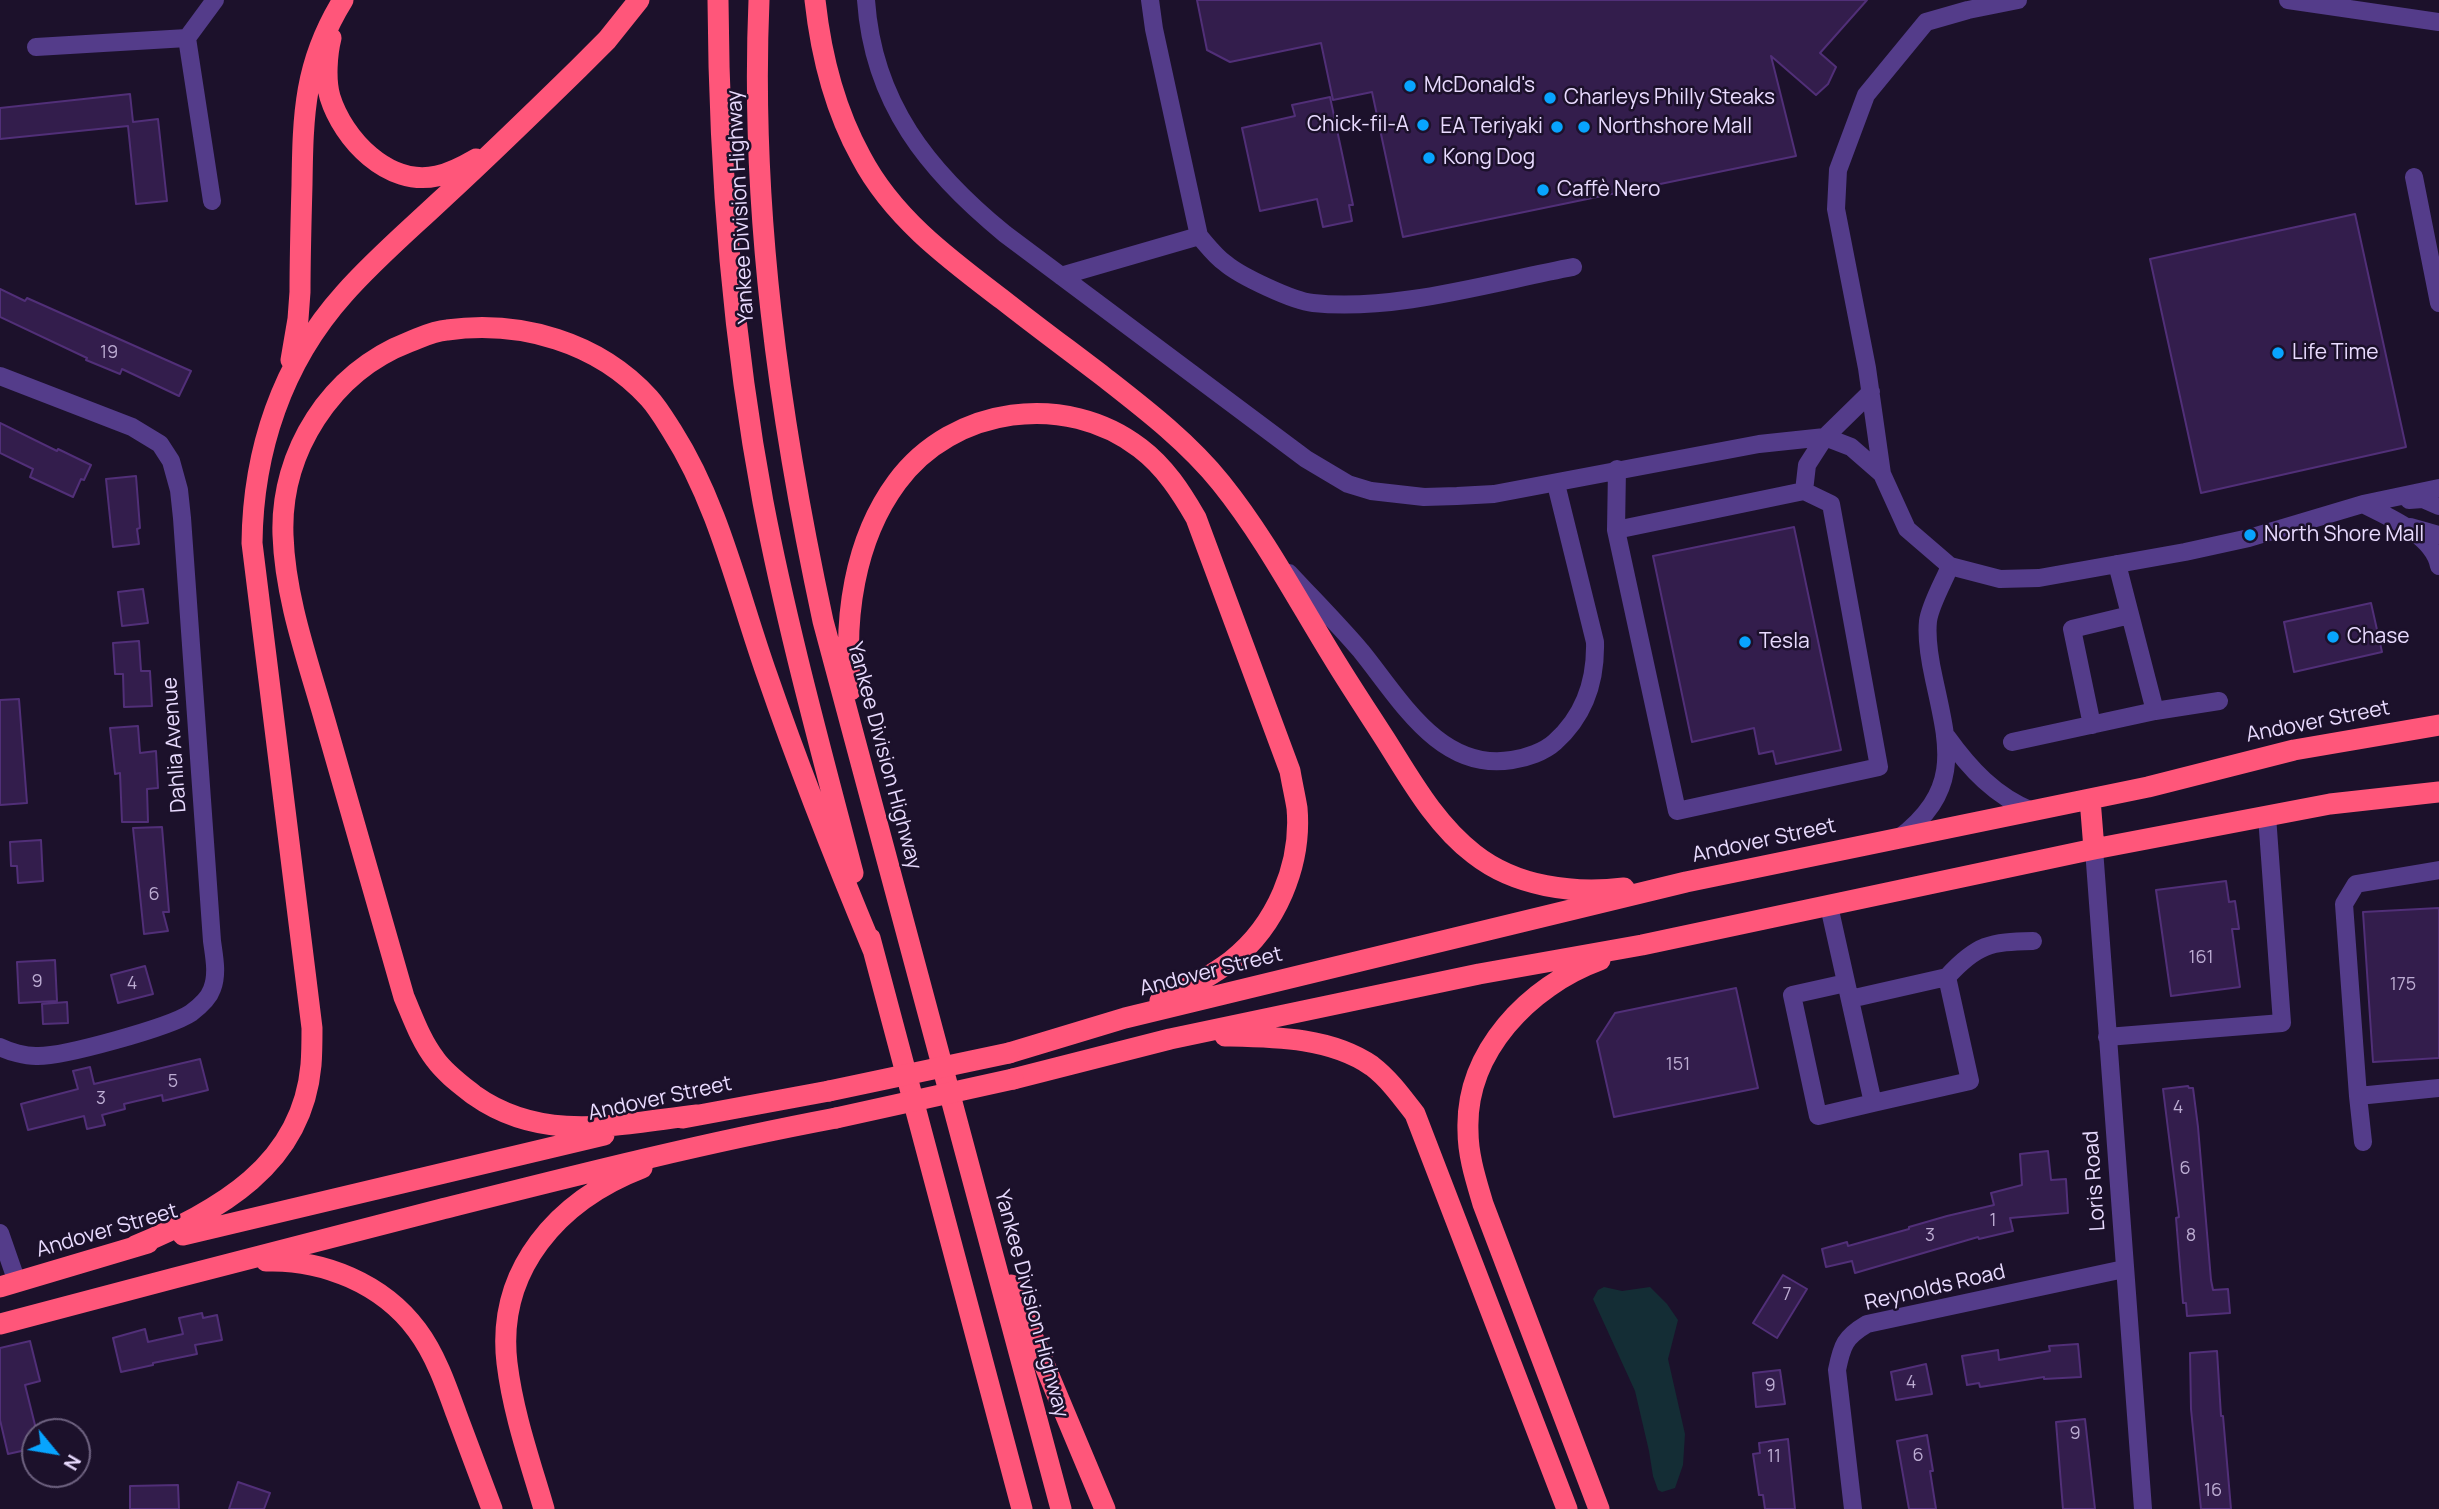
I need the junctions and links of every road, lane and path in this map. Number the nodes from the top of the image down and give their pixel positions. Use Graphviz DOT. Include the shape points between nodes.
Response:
graph roads {
  1 [pos="215,0"];
  2 [pos="344,0"];
  3 [pos="639,0"];
  4 [pos="718,0"];
  5 [pos="759,0"];
  6 [pos="815,0"];
  7 [pos="866,0"];
  8 [pos="1150,0"];
  9 [pos="2018,0"];
  10 [pos="2288,0"];
  11 [pos="2439,22"];
  12 [pos="187,38"];
  13 [pos="36,47"];
  14 [pos="500,146"];
  15 [pos="2414,177"];
  16 [pos="212,201"];
  17 [pos="1199,236"];
  18 [pos="1573,267"];
  19 [pos="1061,276"];
  20 [pos="2439,303"];
  21 [pos="0,376"];
  22 [pos="288,379"];
  23 [pos="1871,392"];
  24 [pos="1825,437"];
  25 [pos="1617,469"];
  26 [pos="1882,474"];
  27 [pos="1556,484"];
  28 [pos="2439,488"];
  29 [pos="1804,491"];
  30 [pos="2363,504"];
  31 [pos="2439,506"];
  32 [pos="2404,525"];
  33 [pos="1616,530"];
  34 [pos="2439,535"];
  35 [pos="1273,556"];
  36 [pos="2117,564"];
  37 [pos="1950,566"];
  38 [pos="2439,566"];
  39 [pos="2130,615"];
  40 [pos="2220,701"];
  41 [pos="2155,711"];
  42 [pos="2092,725"];
  43 [pos="2439,725"];
  44 [pos="1947,737"];
  45 [pos="2012,742"];
  46 [pos="2439,792"];
  47 [pos="2090,799"];
  48 [pos="873,809"];
  49 [pos="2032,811"];
  50 [pos="2267,816"];
  51 [pos="1898,839"];
  52 [pos="2094,849"];
  53 [pos="2439,870"];
  54 [pos="1686,882"];
  55 [pos="1829,906"];
  56 [pos="2033,941"];
  57 [pos="1642,945"];
  58 [pos="873,950"];
  59 [pos="1947,977"];
  60 [pos="1848,991"];
  61 [pos="1125,1018"];
  62 [pos="2107,1037"];
  63 [pos="1170,1039"];
  64 [pos="0,1047"];
  65 [pos="2439,1088"];
  66 [pos="2358,1096"];
  67 [pos="1873,1103"];
  68 [pos="697,1115"];
  69 [pos="710,1142"];
  70 [pos="2363,1142"];
  71 [pos="984,1221"];
  72 [pos="3,1241"];
  73 [pos="135,1247"];
  74 [pos="233,1262"];
  75 [pos="2124,1269"];
  76 [pos="8,1284"];
  77 [pos="0,1324"];
  78 [pos="994,1408"];
  79 [pos="492,1509"];
  80 [pos="544,1509"];
  81 [pos="1010,1509"];
  82 [pos="1022,1509"];
  83 [pos="1061,1509"];
  84 [pos="1105,1509"];
  85 [pos="1567,1509"];
  86 [pos="1599,1509"];
  87 [pos="1853,1509"];
  88 [pos="2143,1509"];
  1 -- 12 [label="street"];
  2 -- 14 [label="highway" via="329,46 329,93 337,117 367,154 386,168 410,176 436,177"];
  2 -- 22 [label="highway" via="316,53 303,118 299,306"];
  3 -- 14 [label="highway" via="607,40"];
  4 -- 58 [label="highway, Yankee Division Highway" via="721,149 748,413 789,629"];
  5 -- 48 [label="highway, Yankee Division Highway" via="758,106 766,277 789,455 822,621"];
  6 -- 35 [label="highway" via="835,98 862,160 900,212 946,258 1140,405 1190,449 1222,484"];
  7 -- 19 [label="street" via="880,69 908,133 975,209"];
  8 -- 17 [label="street"];
  9 -- 23 [label="street" via="1926,22 1866,95 1838,170 1836,209"];
  10 -- 11 [label="street"];
  12 -- 13 [label="street"];
  12 -- 16 [label="street"];
  14 -- 22 [label="highway" via="344,294 305,345"];
  15 -- 20 [label="street"];
  17 -- 18 [label="street" via="1224,263 1258,283 1311,303 1377,303 1444,294"];
  17 -- 19 [label="street"];
  19 -- 27 [label="street" via="1306,459 1348,484 1424,496 1494,494"];
  21 -- 64 [label="street, Dahlia Avenue" via="132,427 160,444 171,460 182,518 216,969 204,1002 172,1022 64,1054 36,1056"];
  22 -- 73 [label="highway" via="257,471 252,543 312,1028 311,1067 303,1100 275,1157 219,1206"];
  23 -- 24 [label="street"];
  23 -- 26 [label="street"];
  24 -- 25 [label="street"];
  24 -- 26 [label="street" via="1851,447"];
  24 -- 29 [label="street" via="1807,465"];
  25 -- 27 [label="street"];
  25 -- 33 [label="street"];
  26 -- 37 [label="street" via="1908,529"];
  27 -- 35 [label="street" via="1595,642 1595,666 1583,707 1570,727 1552,744 1516,760 1474,760 1435,739"];
  28 -- 30 [label="street"];
  29 -- 33 [label="street"];
  29 -- 33 [label="street" via="1831,504 1879,767 1677,811"];
  30 -- 31 [label="street" via="2423,499"];
  30 -- 32 [label="street"];
  30 -- 36 [label="street" via="2249,538"];
  32 -- 34 [label="street"];
  32 -- 38 [label="street" via="2431,547"];
  35 -- 54 [label="highway" via="1416,789 1443,826 1474,854 1500,872 1574,890"];
  36 -- 37 [label="street" via="2039,578 2000,579"];
  36 -- 39 [label="street"];
  37 -- 44 [label="street" via="1928,619 1929,654"];
  39 -- 41 [label="street"];
  39 -- 42 [label="street" via="2072,629"];
  40 -- 41 [label="street"];
  41 -- 42 [label="street"];
  42 -- 45 [label="street"];
  43 -- 47 [label="highway, Andover Street" via="2294,750"];
  44 -- 49 [label="street" via="1998,794"];
  44 -- 51 [label="street" via="1940,788 1922,817"];
  46 -- 50 [label="highway"];
  47 -- 49 [label="highway, Andover Street"];
  47 -- 52 [label="highway"];
  48 -- 61 [label="highway" via="854,716 849,631 867,537 898,480 949,436 1007,415 1064,415 1115,432 1141,448 1175,484 1196,518 1290,771 1297,808 1296,844 1289,878 1275,909 1254,938 1231,961"];
  48 -- 71 [label="highway, Yankee Division Highway"];
  49 -- 51 [label="highway, Andover Street"];
  50 -- 52 [label="highway"];
  50 -- 62 [label="street" via="2282,1023"];
  51 -- 54 [label="highway, Andover Street"];
  52 -- 55 [label="highway"];
  52 -- 62 [label="street, Loris Road"];
  53 -- 66 [label="street" via="2356,884 2344,904"];
  54 -- 61 [label="highway, Andover Street"];
  55 -- 57 [label="highway"];
  55 -- 60 [label="street"];
  56 -- 59 [label="street" via="1995,942 1965,956"];
  57 -- 63 [label="highway"];
  57 -- 86 [label="highway" via="1587,965 1518,1011 1496,1036 1481,1066 1468,1121 1472,1169 1483,1204"];
  58 -- 68 [label="highway" via="767,676 709,504 690,460 650,399 591,353 561,339 517,329 476,326 436,331 368,362 322,408 305,436 284,499 282,533 285,567 315,685 404,997 417,1028 434,1059 456,1082 499,1110 533,1123 600,1127"];
  58 -- 78 [label="highway, Yankee Division Highway"];
  59 -- 60 [label="street"];
  59 -- 67 [label="street" via="1970,1082"];
  60 -- 67 [label="street"];
  60 -- 67 [label="street" via="1791,995 1818,1115"];
  61 -- 68 [label="highway, Andover Street, bridge" via="1009,1053"];
  62 -- 75 [label="street, Loris Road"];
  63 -- 69 [label="highway, bridge" via="1013,1079"];
  63 -- 85 [label="highway" via="1226,1036 1316,1043 1347,1051 1396,1089 1415,1114"];
  65 -- 66 [label="street"];
  66 -- 70 [label="street"];
  68 -- 73 [label="highway, Andover Street"];
  69 -- 74 [label="highway"];
  69 -- 80 [label="highway" via="596,1191 568,1210 528,1258 506,1324 507,1361 513,1401"];
  71 -- 83 [label="highway, Yankee Division Highway"];
  71 -- 84 [label="highway"];
  72 -- 76 [label="street"];
  73 -- 76 [label="highway, Andover Street"];
  74 -- 77 [label="highway"];
  74 -- 79 [label="highway" via="309,1263 368,1286 394,1305 418,1330 445,1383"];
  75 -- 87 [label="street, Reynolds Road" via="1867,1324 1851,1334 1841,1348 1837,1370"];
  75 -- 88 [label="street, Loris Road"];
  78 -- 81 [label="highway"];
  78 -- 82 [label="highway, Yankee Division Highway"];
}
